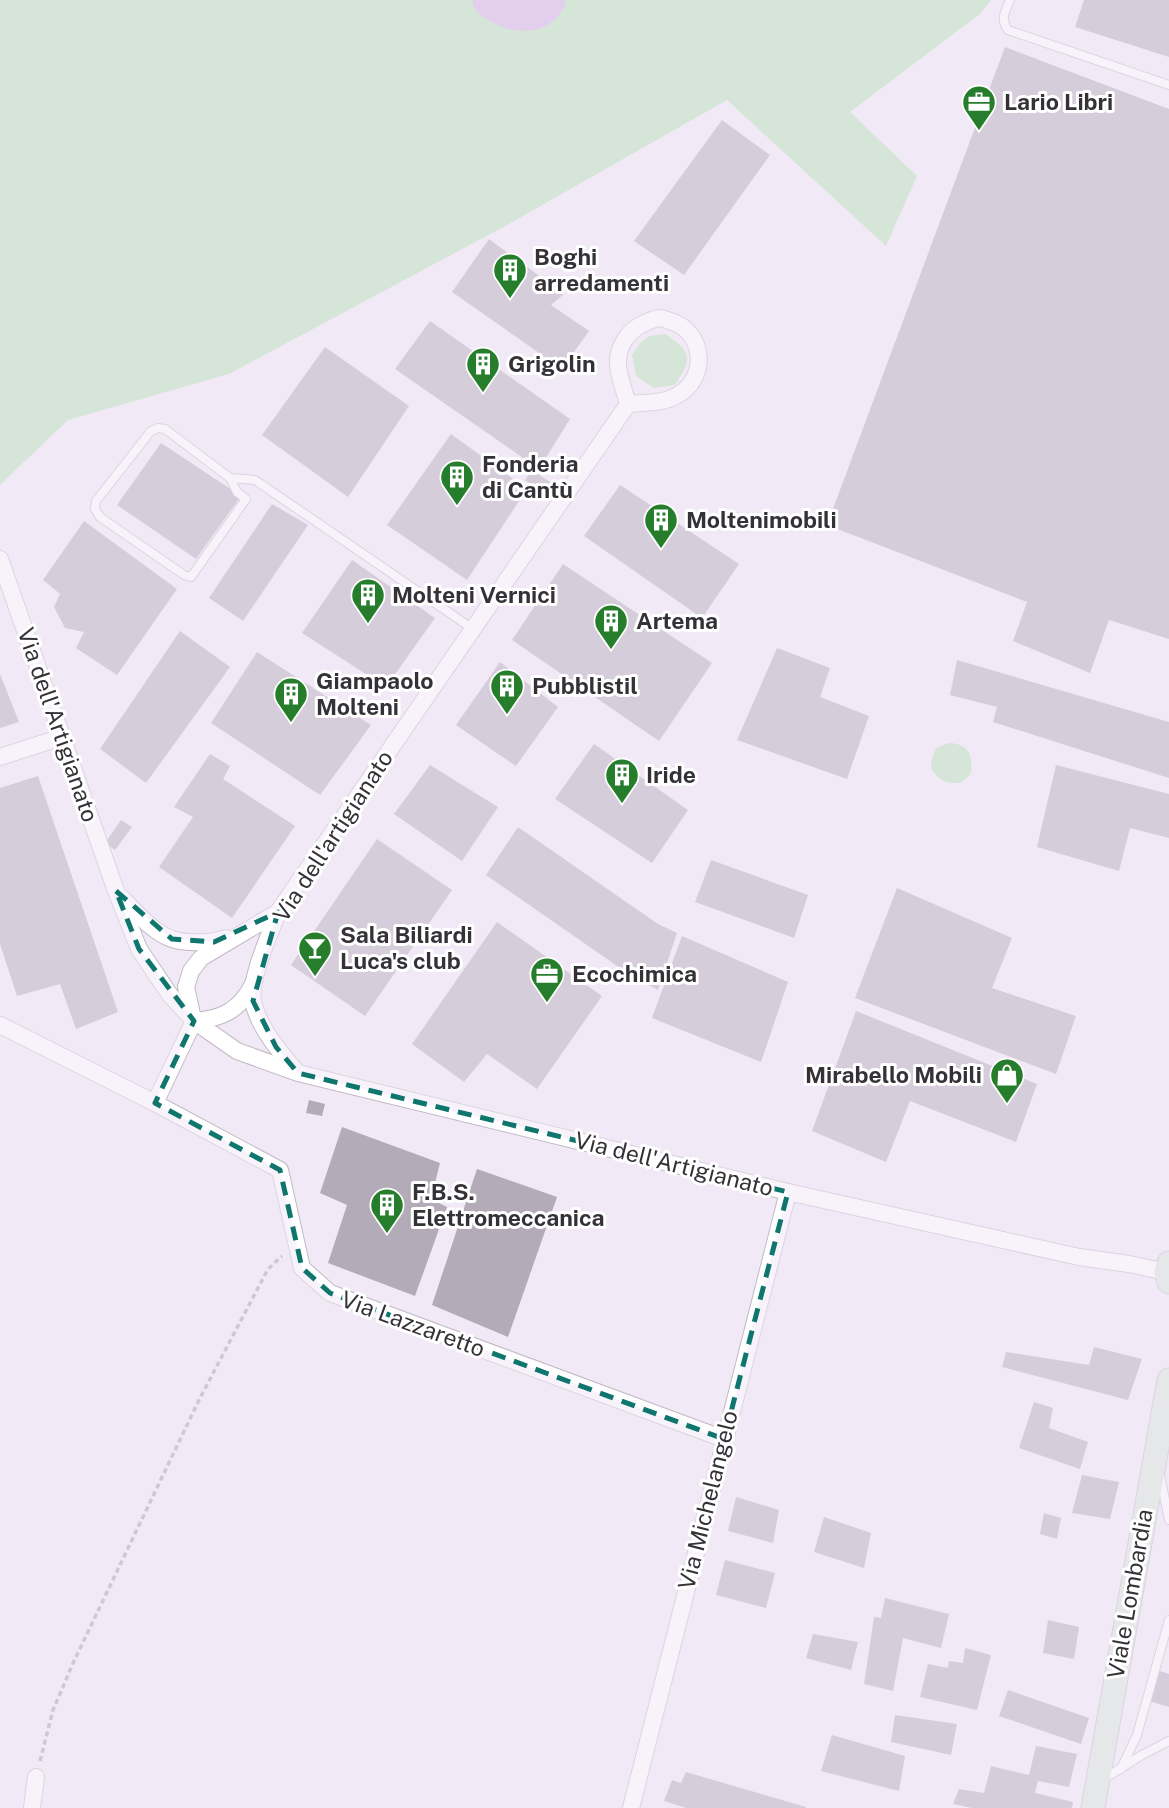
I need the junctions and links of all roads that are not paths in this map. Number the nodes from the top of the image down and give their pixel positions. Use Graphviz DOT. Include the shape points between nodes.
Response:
graph roads {
  1 [pos="1010,0"];
  2 [pos="1169,85"];
  3 [pos="628,404"];
  4 [pos="230,478"];
  5 [pos="0,559"];
  6 [pos="473,629"];
  7 [pos="62,737"];
  8 [pos="0,757"];
  9 [pos="116,891"];
  10 [pos="278,912"];
  11 [pos="242,933"];
  12 [pos="255,980"];
  13 [pos="194,1021"];
  14 [pos="0,1025"];
  15 [pos="298,1073"];
  16 [pos="155,1103"];
  17 [pos="788,1192"];
  18 [pos="1168,1272"];
  19 [pos="1169,1380"];
  20 [pos="724,1439"];
  21 [pos="1155,1452"];
  22 [pos="1169,1520"];
  23 [pos="1169,1620"];
  24 [pos="1169,1741"];
  25 [pos="1121,1769"];
  26 [pos="36,1777"];
  27 [pos="1097,1784"];
  28 [pos="32,1808"];
  29 [pos="631,1808"];
  30 [pos="1093,1808"];
  1 -- 2 [label="lane" via="1003,24 1008,30"];
  3 -- 3 [label="street" via="676,397 696,376 700,360 694,338 679,323 660,318 647,322 631,330 620,346 617,363"];
  3 -- 6 [label="street, Via dell'artigianato"];
  4 -- 4 [label="lane" via="158,428 150,431 96,501 95,509 100,517 191,577 246,499"];
  4 -- 6 [label="lane" via="255,480"];
  5 -- 7 [label="street, Via dell'Artigianato"];
  6 -- 10 [label="street, Via dell'artigianato"];
  7 -- 8 [label="street"];
  7 -- 9 [label="street, Via dell'Artigianato"];
  9 -- 11 [label="street, Via dell'Artigianato" via="150,926 172,939 214,942"];
  9 -- 13 [label="street, Via dell'Artigianato" via="139,949"];
  10 -- 11 [label="street, Via dell'Artigianato"];
  10 -- 12 [label="street, Via dell'artigianato"];
  11 -- 13 [label="street, Via dell'Artigianato" via="201,958 191,971 186,987"];
  12 -- 13 [label="street" via="246,998 229,1012 214,1020"];
  12 -- 15 [label="street, Via dell'artigianato" via="253,1000 262,1025"];
  13 -- 15 [label="street, Via dell'Artigianato" via="237,1051"];
  13 -- 16 [label="street"];
  14 -- 16 [label="street, Via Lazzaretto"];
  15 -- 17 [label="street, Via dell'Artigianato"];
  16 -- 20 [label="street, Via Lazzaretto" via="280,1170 302,1268 330,1293"];
  17 -- 18 [label="street, Via dell'Artigianato" via="1079,1257"];
  17 -- 20 [label="street, Via Michelangelo"];
  19 -- 21 [label="main road, Viale Lombardia"];
  20 -- 29 [label="street, Via Michelangelo"];
  21 -- 22 [label="lane"];
  21 -- 27 [label="main road, Viale Lombardia"];
  23 -- 25 [label="lane" via="1137,1735"];
  24 -- 25 [label="lane"];
  25 -- 27 [label="lane"];
  26 -- 28 [label="street"];
  27 -- 30 [label="main road, Viale Lombardia"];
}
